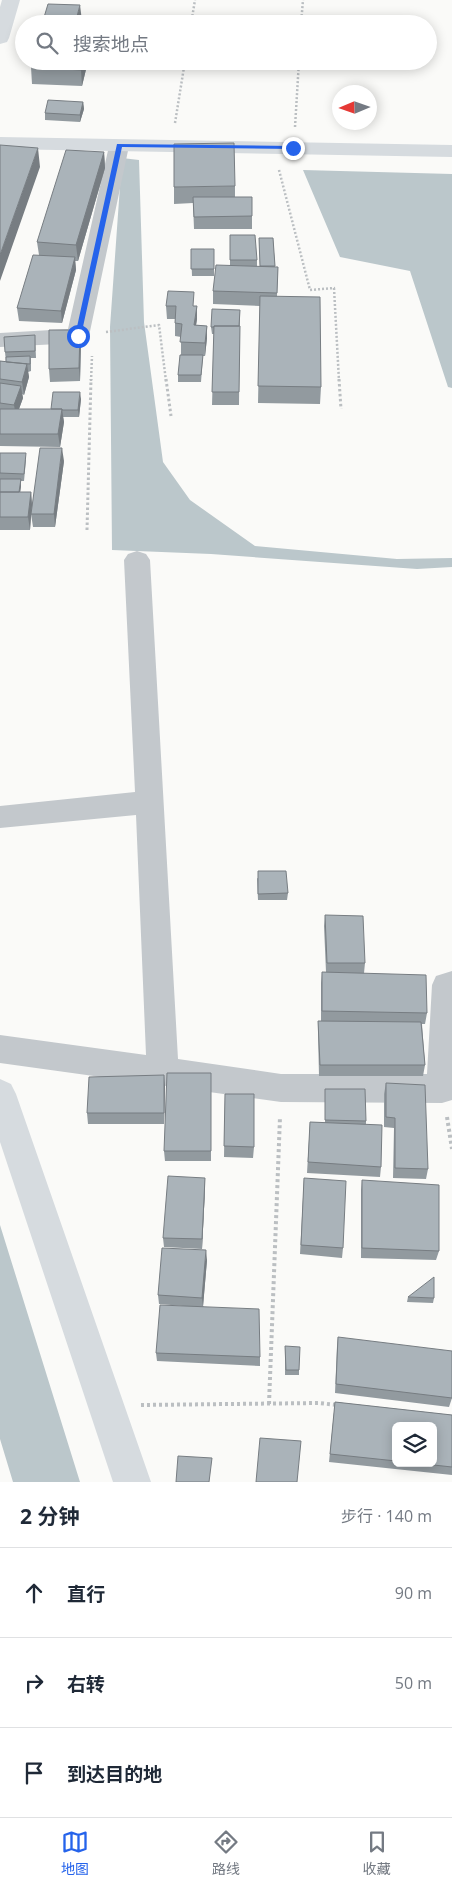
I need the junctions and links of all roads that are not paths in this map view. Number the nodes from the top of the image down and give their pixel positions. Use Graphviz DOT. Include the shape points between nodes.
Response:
graph roads {
  1 [pos="11,0"];
  2 [pos="0,38"];
  3 [pos="0,143"];
  4 [pos="119,146"];
  5 [pos="452,151"];
  6 [pos="0,340"];
  7 [pos="137,560"];
  8 [pos="149,802"];
  9 [pos="0,816"];
  10 [pos="452,984"];
  11 [pos="0,1049"];
  12 [pos="162,1071"];
  13 [pos="0,1094"];
  14 [pos="132,1482"];
  1 -- 2 [label="street"];
  3 -- 4 [label="street"];
  4 -- 5 [label="street"];
  4 -- 6 [label="street" via="86,335"];
  7 -- 8 [label="street"];
  8 -- 9 [label="street"];
  8 -- 12 [label="street"];
  10 -- 12 [label="street" via="448,985 442,1089 281,1088"];
  11 -- 12 [label="street"];
  13 -- 14 [label="street"];
}
